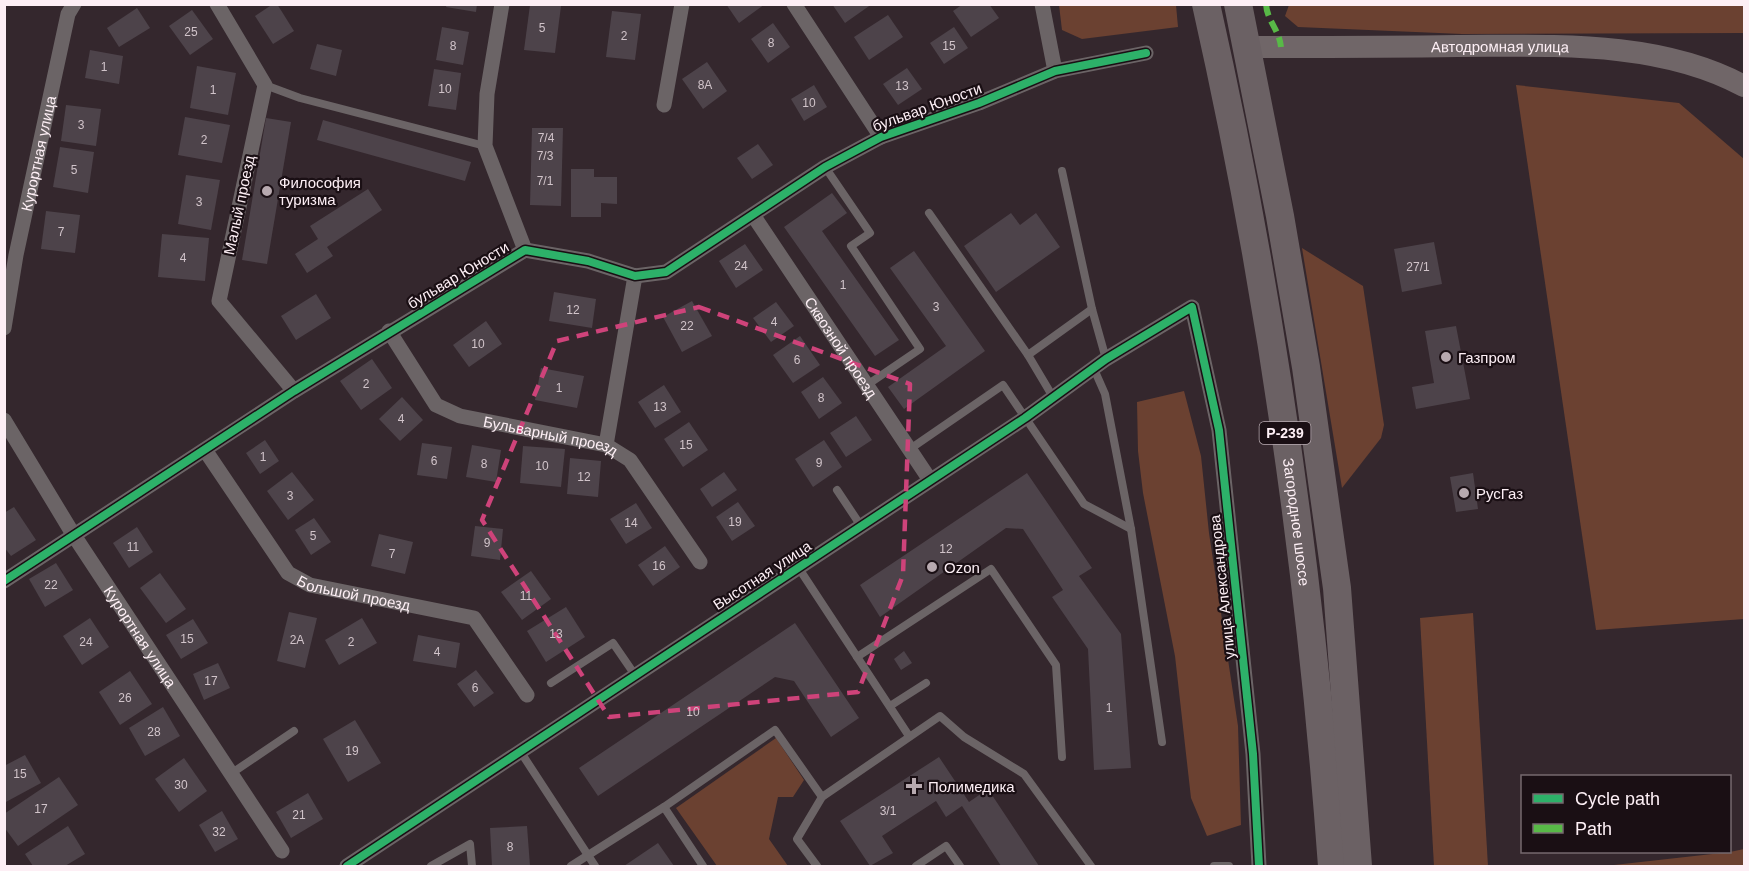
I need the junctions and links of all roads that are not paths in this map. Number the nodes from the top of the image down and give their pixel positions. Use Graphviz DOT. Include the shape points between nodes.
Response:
graph roads {
  1 [pos="217,4"];
  2 [pos="502,4"];
  3 [pos="682,4"];
  4 [pos="794,4"];
  5 [pos="1042,4"];
  6 [pos="1206,4"];
  7 [pos="1238,4"];
  8 [pos="71,9"];
  9 [pos="1248,47"];
  10 [pos="1146,53"];
  11 [pos="1055,72"];
  12 [pos="265,85"];
  13 [pos="1744,86"];
  14 [pos="664,105"];
  15 [pos="881,137"];
  16 [pos="485,146"];
  17 [pos="825,167"];
  18 [pos="1062,171"];
  19 [pos="929,213"];
  20 [pos="753,215"];
  21 [pos="525,250"];
  22 [pos="635,276"];
  23 [pos="1192,306"];
  24 [pos="1092,309"];
  25 [pos="4,328"];
  26 [pos="389,331"];
  27 [pos="1028,355"];
  28 [pos="1100,364"];
  29 [pos="867,385"];
  30 [pos="294,392"];
  31 [pos="1053,397"];
  32 [pos="1024,418"];
  33 [pos="4,420"];
  34 [pos="606,445"];
  35 [pos="910,449"];
  36 [pos="205,450"];
  37 [pos="930,480"];
  38 [pos="837,490"];
  39 [pos="861,525"];
  40 [pos="1131,529"];
  41 [pos="73,534"];
  42 [pos="700,562"];
  43 [pos="798,567"];
  44 [pos="4,581"];
  45 [pos="857,657"];
  46 [pos="635,675"];
  47 [pos="551,683"];
  48 [pos="926,683"];
  49 [pos="526,695"];
  50 [pos="890,706"];
  51 [pos="294,731"];
  52 [pos="909,736"];
  53 [pos="1162,742"];
  54 [pos="520,751"];
  55 [pos="1062,757"];
  56 [pos="232,773"];
  57 [pos="822,797"];
  58 [pos="664,807"];
  59 [pos="282,851"];
  60 [pos="588,856"];
  61 [pos="347,867"];
  62 [pos="430,867"];
  63 [pos="472,867"];
  64 [pos="571,867"];
  65 [pos="595,867"];
  66 [pos="703,867"];
  67 [pos="817,867"];
  68 [pos="916,867"];
  69 [pos="960,867"];
  70 [pos="1091,867"];
  71 [pos="1214,867"];
  72 [pos="1229,867"];
  73 [pos="1258,867"];
  74 [pos="1332,867"];
  75 [pos="1358,867"];
  1 -- 12 [label="street"];
  2 -- 16 [label="street" via="487,94"];
  3 -- 14 [label="street"];
  4 -- 15 [label="street"];
  5 -- 11 [label="street"];
  6 -- 74 [label="highway, Загородное шоссе / Р-239" via="1251,219 1277,375 1299,527"];
  7 -- 9 [label="highway, Загородное шоссе / Р-239"];
  8 -- 25 [label="street, Курортная улица" via="16,255"];
  9 -- 13 [label="street, Автодромная улица" via="1542,46 1619,50 1685,61"];
  9 -- 75 [label="highway, Загородное шоссе / Р-239" via="1306,368 1337,588"];
  10 -- 11 [label="street, бульвар Юности"];
  11 -- 15 [label="street, бульвар Юности"];
  12 -- 16 [label="lane" via="300,98"];
  12 -- 30 [label="street, Малый проезд" via="219,301"];
  15 -- 17 [label="street, бульвар Юности"];
  16 -- 21 [label="street"];
  17 -- 20 [label="street, бульвар Юности"];
  17 -- 29 [label="lane" via="870,233 851,246 920,349"];
  18 -- 24 [label="lane"];
  19 -- 27 [label="lane"];
  20 -- 22 [label="street, бульвар Юности" via="666,272"];
  20 -- 29 [label="street, Сквозной проезд"];
  21 -- 22 [label="street, бульвар Юности" via="588,261"];
  21 -- 26 [label="street, бульвар Юности"];
  22 -- 34 [label="street"];
  23 -- 28 [label="street, Высотная улица"];
  23 -- 73 [label="street, улица Александрова" via="1219,430 1253,754"];
  24 -- 27 [label="lane"];
  24 -- 28 [label="lane"];
  26 -- 30 [label="street, бульвар Юности"];
  26 -- 34 [label="street, Бульварный проезд" via="436,405 460,416"];
  27 -- 31 [label="lane"];
  28 -- 31 [label="street, Высотная улица"];
  28 -- 40 [label="lane"];
  29 -- 35 [label="street, Сквозной проезд"];
  30 -- 36 [label="street, бульвар Юности"];
  31 -- 32 [label="street, Высотная улица"];
  32 -- 35 [label="lane" via="1003,385"];
  32 -- 37 [label="street, Высотная улица"];
  32 -- 40 [label="lane" via="1084,504"];
  33 -- 41 [label="street, Курортная улица"];
  34 -- 42 [label="street, Бульварный проезд" via="630,460"];
  35 -- 37 [label="street, Сквозной проезд"];
  36 -- 41 [label="street, бульвар Юности"];
  36 -- 49 [label="street, Большой проезд" via="288,573 310,585 474,618"];
  37 -- 39 [label="street, Высотная улица"];
  38 -- 39 [label="lane"];
  39 -- 43 [label="street, Высотная улица"];
  40 -- 53 [label="lane"];
  41 -- 44 [label="street, бульвар Юности"];
  41 -- 56 [label="street, Курортная улица"];
  43 -- 45 [label="lane"];
  43 -- 46 [label="street, Высотная улица"];
  45 -- 50 [label="lane"];
  45 -- 55 [label="lane" via="991,569 1056,665"];
  46 -- 47 [label="lane" via="613,642"];
  46 -- 54 [label="street, Высотная улица"];
  48 -- 50 [label="lane"];
  50 -- 52 [label="lane"];
  51 -- 56 [label="lane"];
  52 -- 57 [label="lane"];
  52 -- 70 [label="lane" via="940,716 964,737 1024,774"];
  54 -- 60 [label="lane"];
  54 -- 61 [label="street, Высотная улица"];
  56 -- 59 [label="street, Курортная улица"];
  57 -- 58 [label="lane" via="775,730"];
  57 -- 67 [label="lane" via="797,839"];
  58 -- 60 [label="lane"];
  58 -- 66 [label="lane"];
  60 -- 64 [label="lane"];
  60 -- 65 [label="lane"];
  62 -- 63 [label="lane" via="470,844"];
  68 -- 69 [label="lane" via="946,846"];
  71 -- 72 [label="lane"];
}
